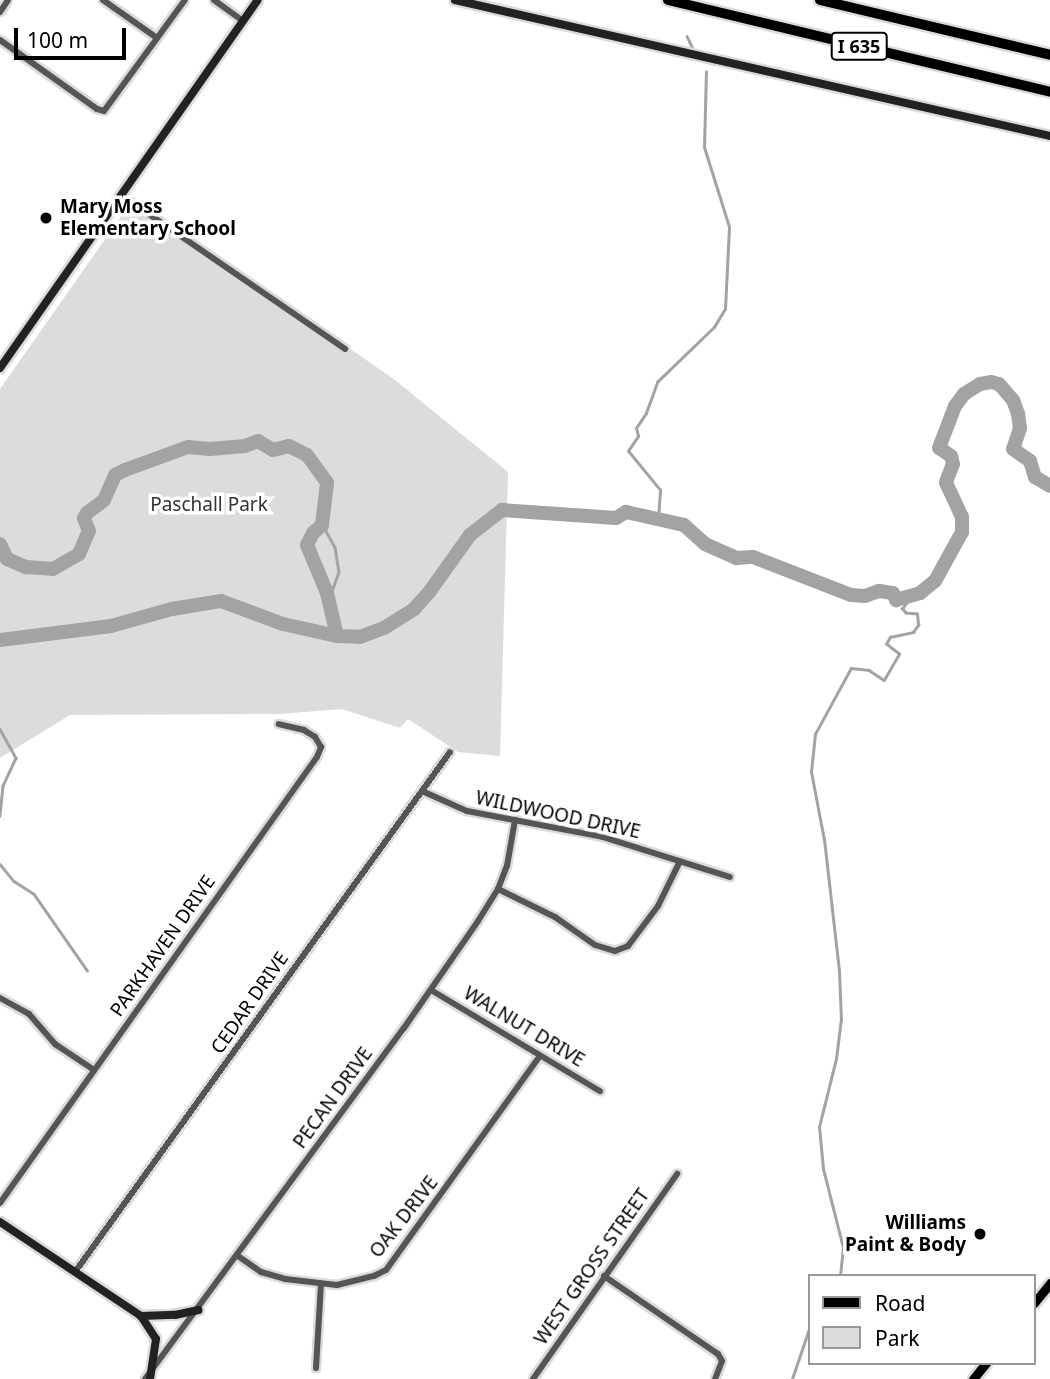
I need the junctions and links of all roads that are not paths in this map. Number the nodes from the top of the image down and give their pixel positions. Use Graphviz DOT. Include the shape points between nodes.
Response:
graph roads {
  1 [pos="8,0"];
  2 [pos="103,0"];
  3 [pos="185,0"];
  4 [pos="214,0"];
  5 [pos="258,0"];
  6 [pos="455,0"];
  7 [pos="668,0"];
  8 [pos="820,0"];
  9 [pos="0,12"];
  10 [pos="243,22"];
  11 [pos="157,38"];
  12 [pos="0,40"];
  13 [pos="1050,55"];
  14 [pos="1050,92"];
  15 [pos="1050,136"];
  16 [pos="121,195"];
  17 [pos="345,349"];
  18 [pos="0,368"];
  19 [pos="279,724"];
  20 [pos="450,752"];
  21 [pos="422,791"];
  22 [pos="515,820"];
  23 [pos="680,861"];
  24 [pos="730,877"];
  25 [pos="498,889"];
  26 [pos="431,990"];
  27 [pos="0,998"];
  28 [pos="540,1056"];
  29 [pos="94,1070"];
  30 [pos="600,1091"];
  31 [pos="677,1174"];
  32 [pos="0,1203"];
  33 [pos="0,1222"];
  34 [pos="238,1256"];
  35 [pos="75,1272"];
  36 [pos="604,1276"];
  37 [pos="1050,1283"];
  38 [pos="321,1284"];
  39 [pos="1036,1300"];
  40 [pos="198,1310"];
  41 [pos="141,1316"];
  42 [pos="984,1365"];
  43 [pos="153,1366"];
  44 [pos="316,1368"];
  45 [pos="145,1379"];
  46 [pos="150,1379"];
  47 [pos="533,1379"];
  48 [pos="715,1379"];
  49 [pos="973,1379"];
  1 -- 9 [label="street"];
  2 -- 11 [label="street"];
  3 -- 11 [label="street"];
  4 -- 10 [label="street"];
  5 -- 10 [label="street"];
  6 -- 15 [label="street"];
  7 -- 14 [label="highway, I 635"];
  8 -- 13 [label="highway, I 635"];
  10 -- 16 [label="street"];
  11 -- 12 [label="street" via="104,111"];
  16 -- 17 [label="street"];
  16 -- 18 [label="street"];
  19 -- 29 [label="street, PARKHAVEN DRIVE" via="315,737 321,747 317,757"];
  20 -- 21 [label="street, CEDAR DRIVE"];
  21 -- 22 [label="street, WILDWOOD DRIVE" via="467,811"];
  21 -- 35 [label="street, CEDAR DRIVE"];
  22 -- 23 [label="street, WILDWOOD DRIVE" via="603,837"];
  22 -- 25 [label="street, PECAN DRIVE"];
  23 -- 24 [label="street, WILDWOOD DRIVE"];
  23 -- 25 [label="street" via="658,906 628,946 615,951 595,945 555,917"];
  25 -- 26 [label="street, PECAN DRIVE"];
  26 -- 28 [label="street, WALNUT DRIVE"];
  26 -- 34 [label="street, PECAN DRIVE"];
  27 -- 29 [label="street" via="29,1014 55,1045"];
  28 -- 30 [label="street, WALNUT DRIVE"];
  28 -- 38 [label="street, OAK DRIVE" via="386,1270 337,1285"];
  29 -- 32 [label="street, PARKHAVEN DRIVE"];
  31 -- 36 [label="street, WEST GROSS STREET"];
  33 -- 35 [label="street"];
  34 -- 38 [label="street, OAK DRIVE" via="261,1272"];
  34 -- 40 [label="street, PECAN DRIVE"];
  35 -- 41 [label="street"];
  36 -- 47 [label="street, WEST GROSS STREET"];
  36 -- 48 [label="street" via="718,1354 721,1371"];
  37 -- 39 [label="main road"];
  38 -- 44 [label="street"];
  40 -- 41 [label="street"];
  40 -- 43 [label="street, PECAN DRIVE"];
  41 -- 43 [label="street" via="156,1339"];
  42 -- 49 [label="main road"];
  43 -- 45 [label="street, PECAN DRIVE"];
  43 -- 46 [label="street"];
}
